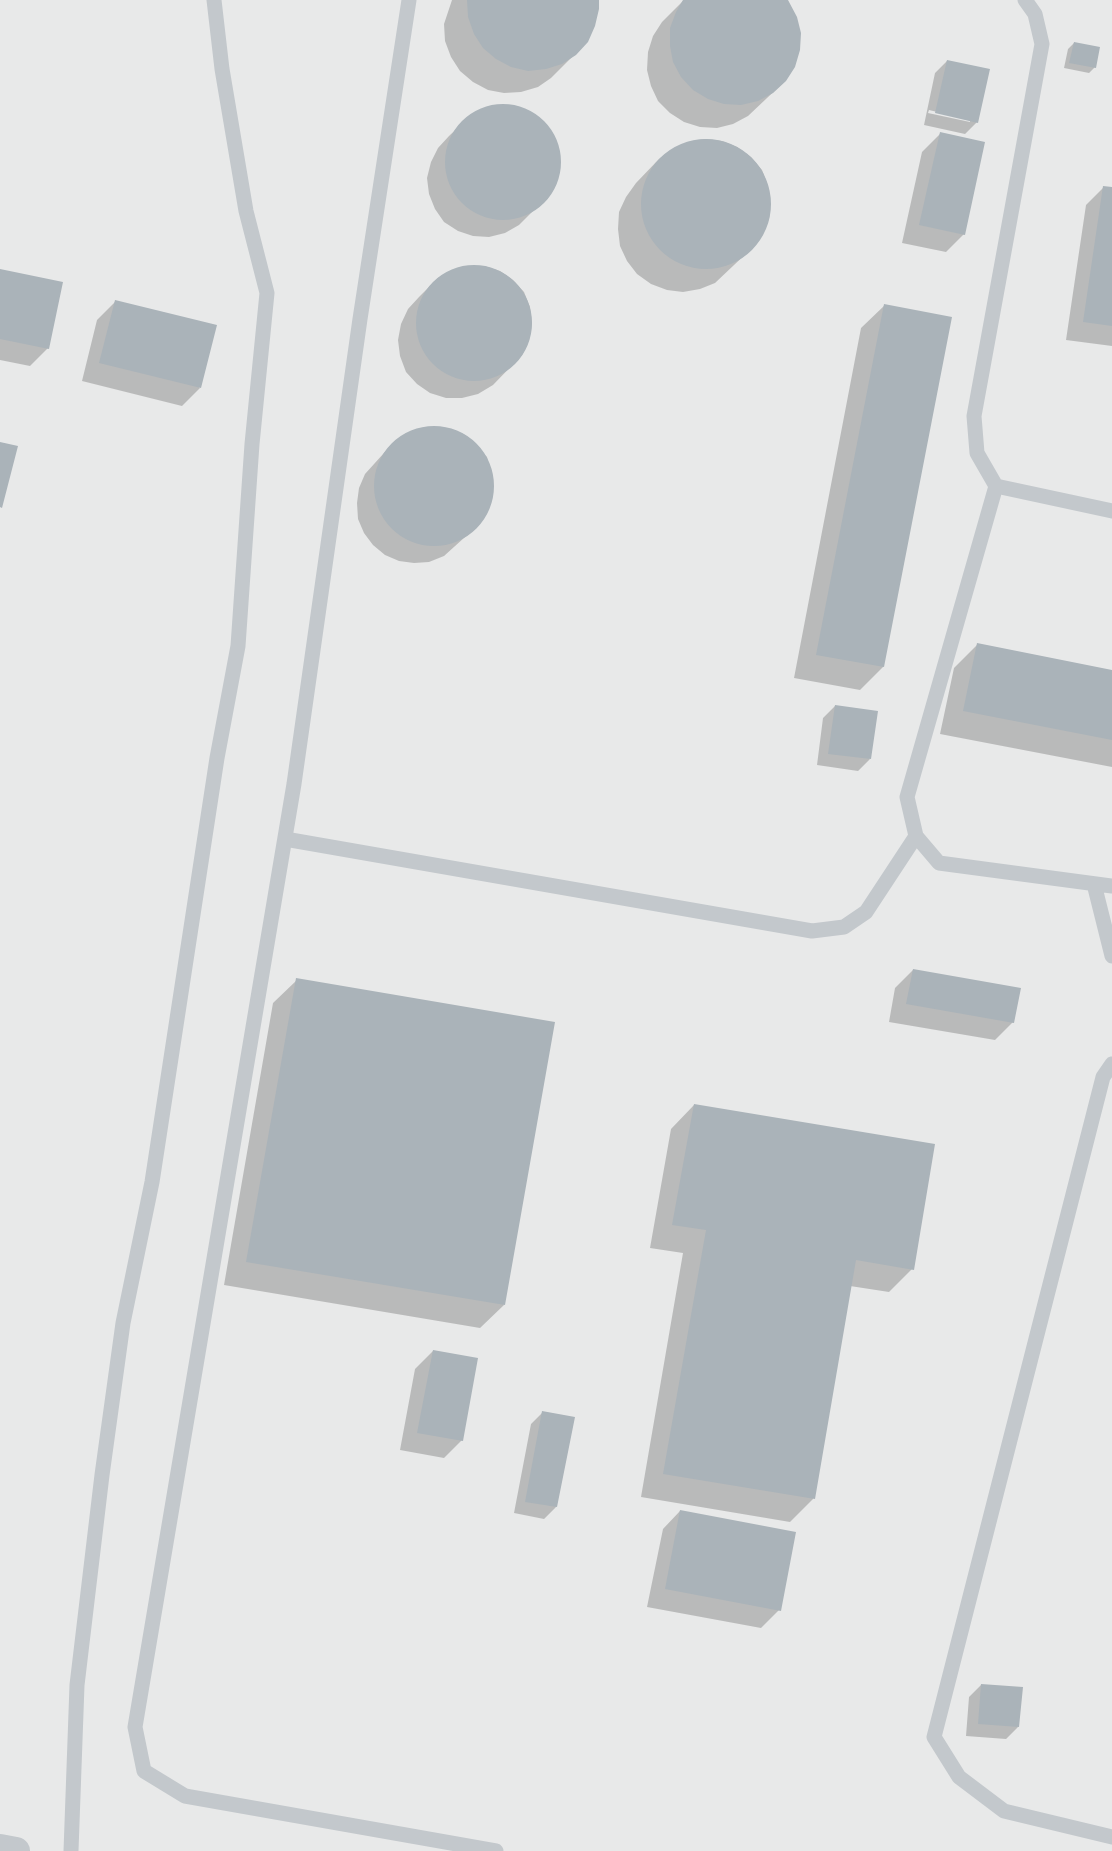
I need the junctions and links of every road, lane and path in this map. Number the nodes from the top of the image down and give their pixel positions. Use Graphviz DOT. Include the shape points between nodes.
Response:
graph roads {
  1 [pos="214,0"];
  2 [pos="409,0"];
  3 [pos="1024,0"];
  4 [pos="996,486"];
  5 [pos="1112,511"];
  6 [pos="916,836"];
  7 [pos="285,839"];
  8 [pos="1094,884"];
  9 [pos="1112,886"];
  10 [pos="1112,956"];
  11 [pos="1112,1064"];
  12 [pos="1112,1837"];
  13 [pos="0,1848"];
  14 [pos="16,1851"];
  15 [pos="71,1851"];
  16 [pos="496,1851"];
  1 -- 15 [label="lane" via="244,201 267,293 252,444 238,646 217,758 152,1182 123,1323 101,1485 77,1684"];
  2 -- 7 [label="lane"];
  3 -- 4 [label="lane" via="1035,14 1042,44 974,416 977,454"];
  4 -- 5 [label="lane"];
  4 -- 6 [label="lane" via="907,797"];
  6 -- 7 [label="lane" via="866,912 844,927 812,931"];
  6 -- 8 [label="lane" via="939,864"];
  7 -- 16 [label="lane" via="135,1727 144,1771 185,1796"];
  8 -- 9 [label="lane"];
  8 -- 10 [label="lane"];
  11 -- 12 [label="lane" via="1103,1077 934,1737 959,1776 1004,1811"];
  13 -- 14 [label="street"];
}
